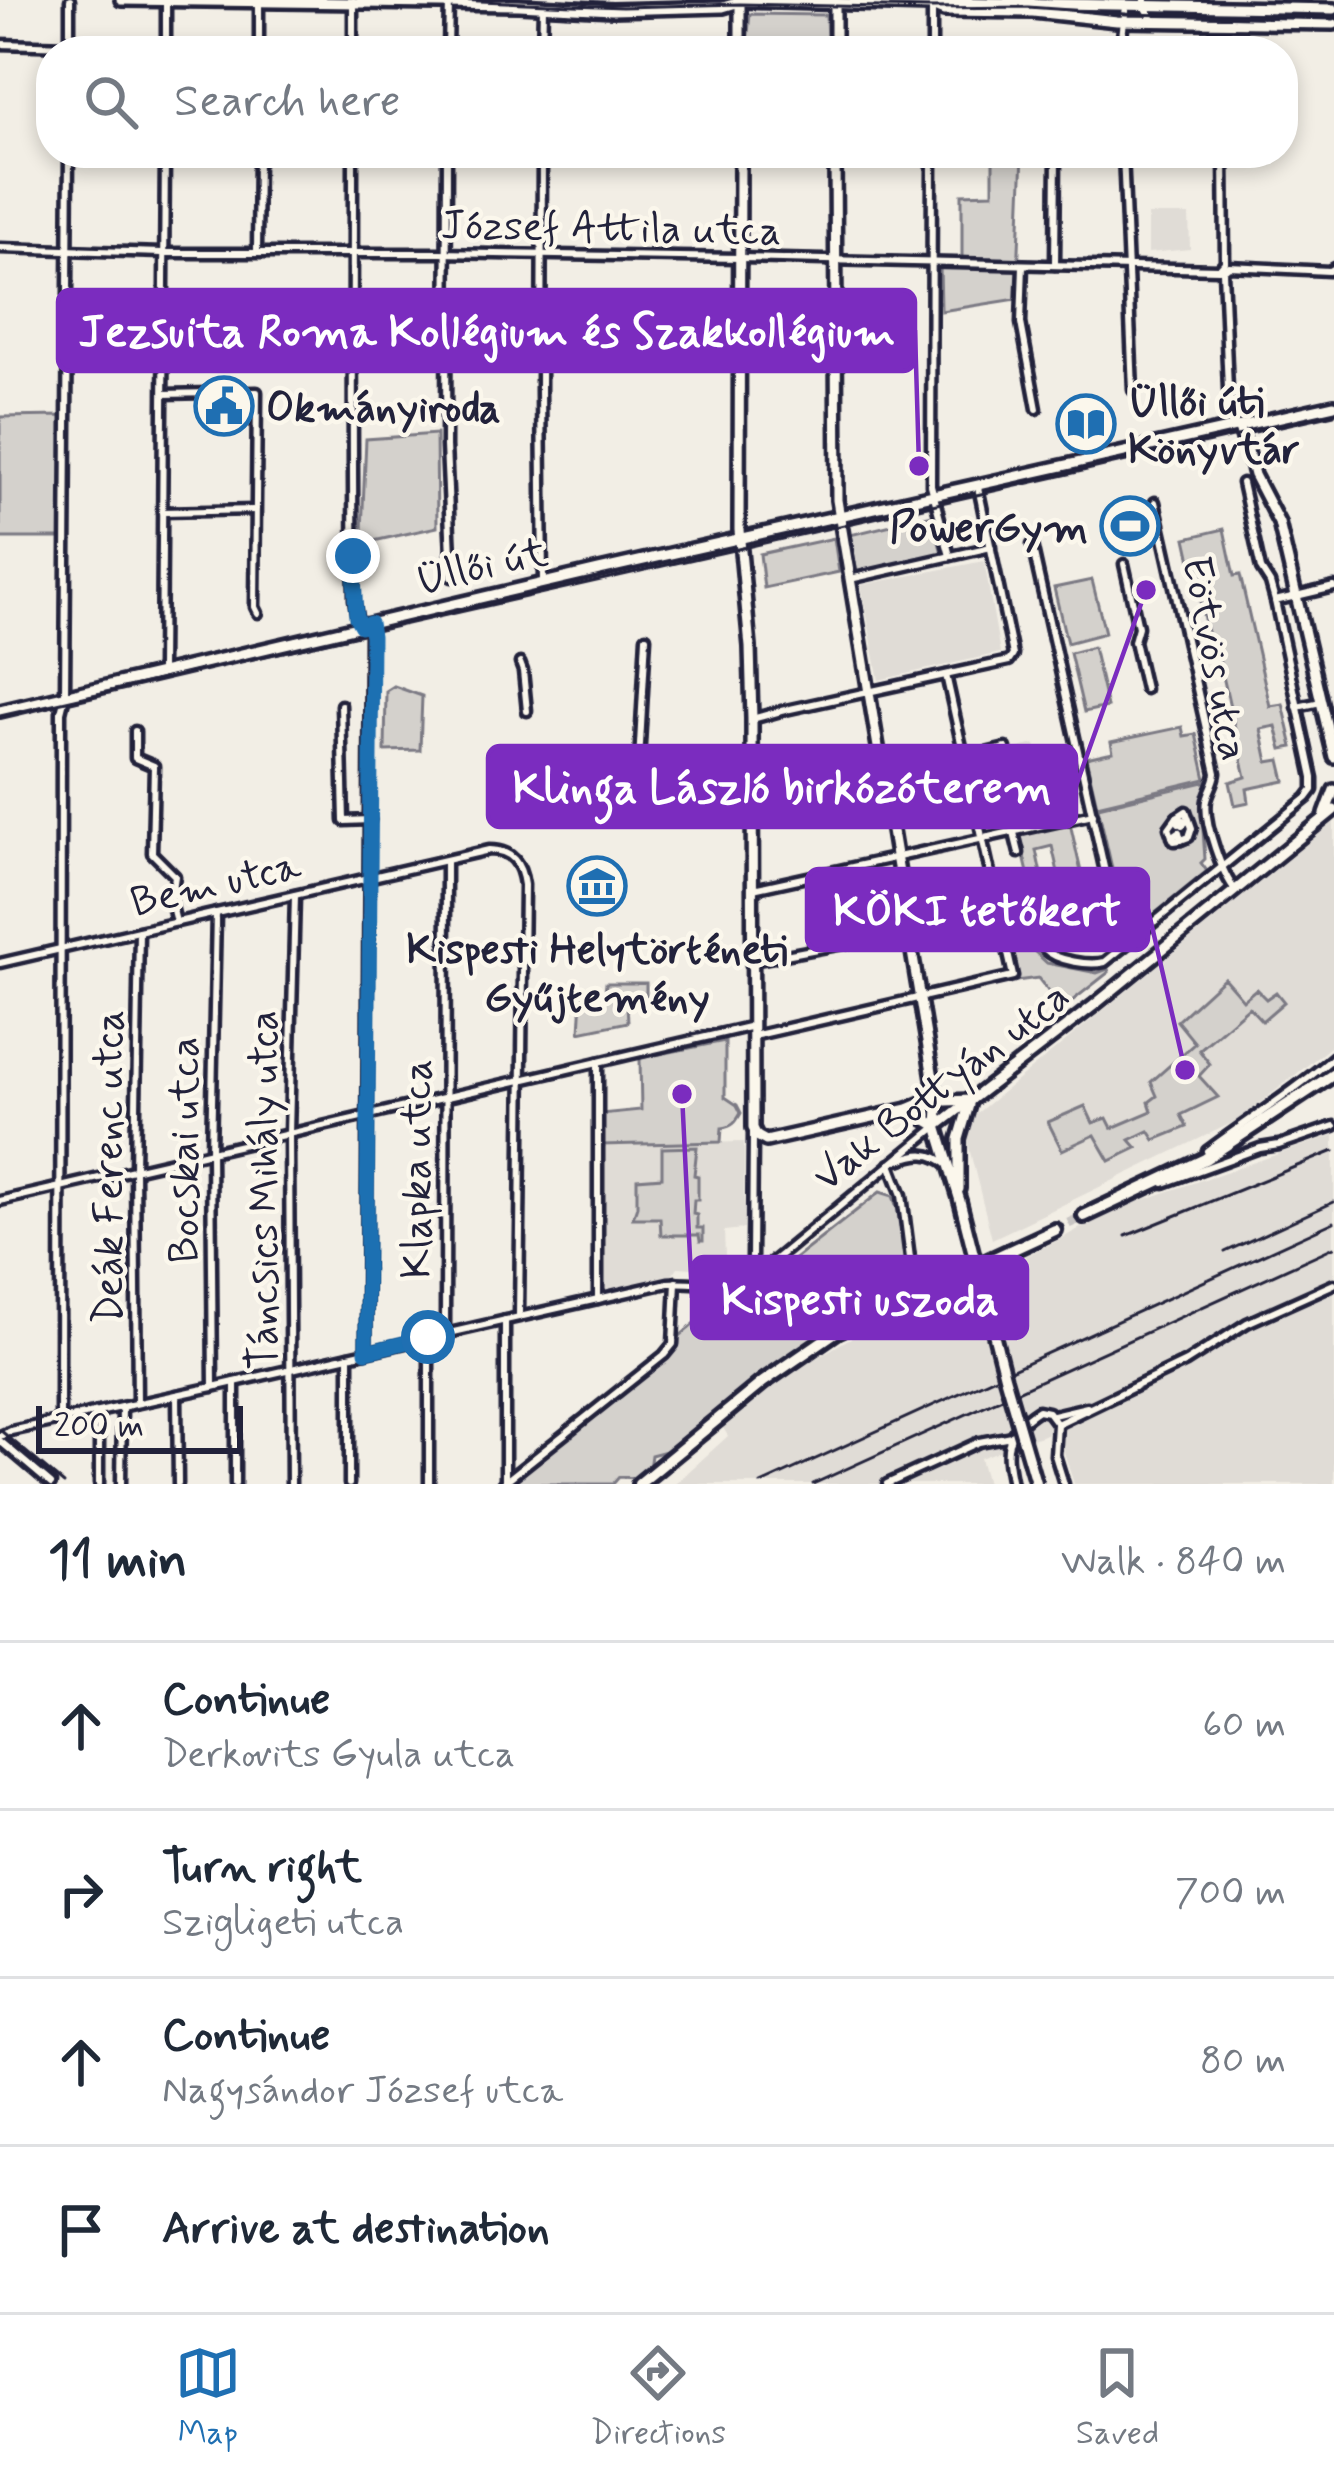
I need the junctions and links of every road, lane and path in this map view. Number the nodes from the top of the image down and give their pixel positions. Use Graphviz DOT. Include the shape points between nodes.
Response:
graph roads {
  1 [pos="70,0"];
  2 [pos="121,0"];
  3 [pos="166,0"];
  4 [pos="259,1"];
  5 [pos="353,1"];
  6 [pos="737,1"];
  7 [pos="449,2"];
  8 [pos="835,2"];
  9 [pos="932,3"];
  10 [pos="1139,3"];
  11 [pos="1228,3"];
  12 [pos="1029,5"];
  13 [pos="543,6"];
  14 [pos="1334,9"];
  15 [pos="1125,21"];
  16 [pos="1154,21"];
  17 [pos="1334,23"];
  18 [pos="70,36"];
  19 [pos="166,36"];
  20 [pos="259,36"];
  21 [pos="353,36"];
  22 [pos="448,36"];
  23 [pos="542,36"];
  24 [pos="739,36"];
  25 [pos="835,36"];
  26 [pos="932,36"];
  27 [pos="1122,36"];
  28 [pos="0,44"];
  29 [pos="36,47"];
  30 [pos="69,168"];
  31 [pos="164,168"];
  32 [pos="258,168"];
  33 [pos="353,168"];
  34 [pos="447,168"];
  35 [pos="542,168"];
  36 [pos="740,168"];
  37 [pos="835,168"];
  38 [pos="932,168"];
  39 [pos="1057,168"];
  40 [pos="1124,168"];
  41 [pos="1224,168"];
  42 [pos="0,248"];
  43 [pos="68,249"];
  44 [pos="257,252"];
  45 [pos="162,253"];
  46 [pos="353,253"];
  47 [pos="447,253"];
  48 [pos="542,256"];
  49 [pos="740,258"];
  50 [pos="836,260"];
  51 [pos="931,264"];
  52 [pos="1023,265"];
  53 [pos="1055,265"];
  54 [pos="1128,267"];
  55 [pos="1334,268"];
  56 [pos="1222,269"];
  57 [pos="1133,390"];
  58 [pos="164,394"];
  59 [pos="1334,405"];
  60 [pos="1037,409"];
  61 [pos="1238,427"];
  62 [pos="1242,483"];
  63 [pos="979,487"];
  64 [pos="933,496"];
  65 [pos="1155,502"];
  66 [pos="255,510"];
  67 [pos="161,512"];
  68 [pos="839,516"];
  69 [pos="740,540"];
  70 [pos="1032,545"];
  71 [pos="991,547"];
  72 [pos="950,556"];
  73 [pos="1124,564"];
  74 [pos="452,577"];
  75 [pos="850,579"];
  76 [pos="544,585"];
  77 [pos="1334,587"];
  78 [pos="1296,596"];
  79 [pos="1275,601"];
  80 [pos="258,613"];
  81 [pos="366,624"];
  82 [pos="646,637"];
  83 [pos="520,663"];
  84 [pos="161,673"];
  85 [pos="946,675"];
  86 [pos="1145,689"];
  87 [pos="868,692"];
  88 [pos="65,696"];
  89 [pos="1321,702"];
  90 [pos="341,705"];
  91 [pos="1297,707"];
  92 [pos="0,711"];
  93 [pos="527,711"];
  94 [pos="752,719"];
  95 [pos="135,731"];
  96 [pos="1006,748"];
  97 [pos="1334,757"];
  98 [pos="965,758"];
  99 [pos="882,776"];
  100 [pos="638,780"];
  101 [pos="1334,790"];
  102 [pos="752,803"];
  103 [pos="1093,814"];
  104 [pos="1330,816"];
  105 [pos="370,820"];
  106 [pos="1014,833"];
  107 [pos="983,839"];
  108 [pos="1019,853"];
  109 [pos="895,858"];
  110 [pos="446,861"];
  111 [pos="1221,868"];
  112 [pos="369,877"];
  113 [pos="753,889"];
  114 [pos="1236,891"];
  115 [pos="295,896"];
  116 [pos="216,913"];
  117 [pos="176,922"];
  118 [pos="1037,929"];
  119 [pos="139,931"];
  120 [pos="908,932"];
  121 [pos="1122,948"];
  122 [pos="60,949"];
  123 [pos="753,961"];
  124 [pos="0,963"];
  125 [pos="919,998"];
  126 [pos="753,1031"];
  127 [pos="524,1057"];
  128 [pos="1334,1057"];
  129 [pos="598,1061"];
  130 [pos="540,1074"];
  131 [pos="1334,1074"];
  132 [pos="523,1078"];
  133 [pos="935,1094"];
  134 [pos="445,1096"];
  135 [pos="971,1100"];
  136 [pos="908,1109"];
  137 [pos="368,1114"];
  138 [pos="937,1126"];
  139 [pos="1334,1126"];
  140 [pos="753,1128"];
  141 [pos="290,1133"];
  142 [pos="211,1151"];
  143 [pos="890,1164"];
  144 [pos="951,1167"];
  145 [pos="135,1169"];
  146 [pos="1180,1172"];
  147 [pos="60,1186"];
  148 [pos="959,1197"];
  149 [pos="0,1201"];
  150 [pos="1115,1201"];
  151 [pos="1084,1216"];
  152 [pos="1055,1230"];
  153 [pos="754,1276"];
  154 [pos="676,1282"];
  155 [pos="1334,1284"];
  156 [pos="598,1299"];
  157 [pos="890,1304"];
  158 [pos="519,1316"];
  159 [pos="505,1320"];
  160 [pos="445,1334"];
  161 [pos="428,1337"];
  162 [pos="366,1352"];
  163 [pos="349,1355"];
  164 [pos="291,1369"];
  165 [pos="235,1382"];
  166 [pos="213,1388"];
  167 [pos="177,1395"];
  168 [pos="137,1403"];
  169 [pos="1090,1406"];
  170 [pos="122,1407"];
  171 [pos="99,1412"];
  172 [pos="1048,1413"];
  173 [pos="60,1420"];
  174 [pos="1057,1424"];
  175 [pos="1011,1436"];
  176 [pos="0,1438"];
  177 [pos="991,1441"];
  178 [pos="1005,1454"];
  179 [pos="503,1483"];
  180 [pos="51,1484"];
  181 [pos="99,1484"];
  182 [pos="121,1484"];
  183 [pos="178,1484"];
  184 [pos="235,1484"];
  185 [pos="291,1484"];
  186 [pos="349,1484"];
  187 [pos="429,1484"];
  188 [pos="639,1484"];
  189 [pos="887,1484"];
  190 [pos="1012,1484"];
  191 [pos="1036,1484"];
  192 [pos="1064,1484"];
  1 -- 18 [label="street"];
  2 -- 3 [label="main road"];
  3 -- 4 [label="main road"];
  3 -- 19 [label="street"];
  4 -- 5 [label="main road"];
  4 -- 20 [label="street"];
  5 -- 7 [label="main road"];
  5 -- 21 [label="street"];
  6 -- 8 [label="main road"];
  6 -- 13 [label="main road" via="642,10"];
  6 -- 24 [label="main road"];
  7 -- 13 [label="main road"];
  7 -- 22 [label="street"];
  8 -- 9 [label="main road"];
  8 -- 25 [label="main road"];
  9 -- 12 [label="main road" via="944,11"];
  9 -- 26 [label="street"];
  10 -- 11 [label="main road"];
  10 -- 12 [label="main road"];
  10 -- 15 [label="street"];
  10 -- 16 [label="street"];
  11 -- 14 [label="main road"];
  12 -- 15 [label="main road"];
  13 -- 23 [label="street"];
  15 -- 16 [label="main road"];
  15 -- 27 [label="street"];
  16 -- 17 [label="main road"];
  28 -- 29 [label="street"];
  30 -- 43 [label="street"];
  31 -- 45 [label="street"];
  32 -- 44 [label="street"];
  33 -- 46 [label="street"];
  34 -- 47 [label="street"];
  35 -- 48 [label="street"];
  36 -- 49 [label="main road"];
  37 -- 50 [label="main road"];
  38 -- 51 [label="street"];
  39 -- 53 [label="street"];
  40 -- 54 [label="street"];
  41 -- 56 [label="street"];
  42 -- 43 [label="street, József Attila utca"];
  43 -- 45 [label="street, József Attila utca"];
  43 -- 88 [label="street"];
  44 -- 45 [label="street, József Attila utca"];
  44 -- 46 [label="street, József Attila utca"];
  45 -- 58 [label="street"];
  46 -- 47 [label="street, József Attila utca"];
  46 -- 81 [label="street" via="354,599"];
  47 -- 48 [label="street, József Attila utca"];
  47 -- 74 [label="street"];
  48 -- 49 [label="street, József Attila utca"];
  48 -- 76 [label="street"];
  49 -- 50 [label="street, József Attila utca"];
  49 -- 69 [label="main road"];
  50 -- 51 [label="street, József Attila utca"];
  50 -- 68 [label="main road"];
  51 -- 52 [label="street, József Attila utca"];
  51 -- 64 [label="street"];
  52 -- 53 [label="street, József Attila utca"];
  52 -- 60 [label="street" via="1021,323"];
  53 -- 54 [label="street, József Attila utca"];
  54 -- 56 [label="street, József Attila utca"];
  54 -- 57 [label="street"];
  55 -- 56 [label="street, József Attila utca"];
  56 -- 61 [label="street"];
  58 -- 66 [label="street" via="256,392"];
  58 -- 67 [label="street"];
  59 -- 61 [label="main road, Üllői út"];
  61 -- 63 [label="main road, Üllői út"];
  61 -- 78 [label="main road" via="1280,523"];
  62 -- 79 [label="street"];
  63 -- 64 [label="main road, Üllői út"];
  63 -- 71 [label="street"];
  64 -- 68 [label="main road, Üllői út"];
  64 -- 72 [label="street"];
  65 -- 111 [label="street, Eötvös utca" via="1216,773 1206,803"];
  66 -- 67 [label="street"];
  66 -- 80 [label="street"];
  67 -- 84 [label="street"];
  68 -- 69 [label="main road, Üllői út"];
  68 -- 75 [label="main road"];
  69 -- 76 [label="main road, Üllői út"];
  69 -- 94 [label="main road"];
  70 -- 103 [label="street"];
  71 -- 72 [label="street"];
  71 -- 85 [label="street" via="1013,655"];
  72 -- 75 [label="street"];
  73 -- 86 [label="street, Eötvös utca"];
  75 -- 87 [label="main road"];
  76 -- 81 [label="main road, Üllői út"];
  77 -- 78 [label="street"];
  78 -- 79 [label="street"];
  78 -- 89 [label="main road"];
  79 -- 91 [label="street"];
  81 -- 84 [label="main road, Üllői út"];
  81 -- 105 [label="street"];
  82 -- 100 [label="street"];
  83 -- 93 [label="street"];
  84 -- 88 [label="main road, Üllői út"];
  85 -- 87 [label="street"];
  85 -- 98 [label="street"];
  87 -- 94 [label="street"];
  87 -- 99 [label="main road"];
  88 -- 92 [label="main road, Üllői út"];
  88 -- 122 [label="street"];
  89 -- 91 [label="street"];
  89 -- 97 [label="main road"];
  90 -- 105 [label="street" via="344,821"];
  91 -- 111 [label="street, Vak Bottyán utca" via="1313,790"];
  94 -- 102 [label="main road"];
  95 -- 117 [label="street" via="134,758 154,766 152,853 175,876"];
  96 -- 98 [label="street"];
  98 -- 107 [label="street"];
  99 -- 102 [label="street"];
  99 -- 109 [label="main road"];
  101 -- 104 [label="main road"];
  102 -- 113 [label="main road"];
  103 -- 106 [label="street"];
  103 -- 121 [label="street"];
  104 -- 114 [label="main road, Vak Bottyán utca"];
  105 -- 112 [label="street"];
  106 -- 107 [label="street"];
  106 -- 108 [label="street"];
  107 -- 109 [label="street"];
  107 -- 125 [label="street" via="1013,976"];
  109 -- 113 [label="street"];
  109 -- 120 [label="main road"];
  110 -- 112 [label="street, Bem utca"];
  110 -- 127 [label="street, Bem utca" via="494,850 514,857 524,885"];
  110 -- 134 [label="street, Klapka utca"];
  111 -- 114 [label="street, Eötvös utca"];
  111 -- 121 [label="street, Vak Bottyán utca"];
  112 -- 115 [label="street, Bem utca"];
  112 -- 137 [label="street"];
  113 -- 123 [label="main road"];
  114 -- 135 [label="main road, Vak Bottyán utca"];
  115 -- 116 [label="street, Bem utca"];
  115 -- 141 [label="street, Táncsics Mihály utca"];
  116 -- 117 [label="street, Bem utca"];
  116 -- 142 [label="street, Bocskai utca"];
  117 -- 119 [label="street, Bem utca"];
  118 -- 121 [label="street, Vak Bottyán utca" via="1050,953 1090,964"];
  119 -- 122 [label="street, Bem utca"];
  119 -- 145 [label="street, Deák Ferenc utca"];
  120 -- 123 [label="street"];
  120 -- 125 [label="main road"];
  122 -- 124 [label="street, Bem utca"];
  122 -- 147 [label="street"];
  123 -- 126 [label="main road"];
  125 -- 126 [label="street"];
  125 -- 133 [label="main road"];
  126 -- 129 [label="street"];
  126 -- 140 [label="main road"];
  127 -- 130 [label="street"];
  127 -- 132 [label="street"];
  128 -- 146 [label="street"];
  129 -- 130 [label="street"];
  129 -- 156 [label="street"];
  130 -- 132 [label="street"];
  131 -- 146 [label="main road"];
  132 -- 134 [label="street"];
  132 -- 158 [label="street"];
  133 -- 135 [label="main road"];
  133 -- 136 [label="main road"];
  133 -- 138 [label="main road"];
  134 -- 137 [label="street"];
  134 -- 160 [label="street, Klapka utca"];
  135 -- 138 [label="main road, Vak Bottyán utca"];
  135 -- 148 [label="main road" via="961,1128"];
  136 -- 138 [label="main road"];
  136 -- 140 [label="main road" via="766,1141"];
  137 -- 141 [label="street"];
  137 -- 162 [label="street"];
  138 -- 143 [label="street, Vak Bottyán utca"];
  138 -- 144 [label="main road"];
  139 -- 150 [label="street"];
  140 -- 153 [label="street"];
  141 -- 142 [label="street"];
  141 -- 164 [label="street, Táncsics Mihály utca"];
  142 -- 145 [label="street"];
  142 -- 166 [label="street, Bocskai utca"];
  143 -- 144 [label="street" via="926,1153"];
  143 -- 153 [label="street, Vak Bottyán utca"];
  143 -- 157 [label="street" via="911,1266 908,1284"];
  144 -- 148 [label="main road"];
  145 -- 147 [label="street"];
  145 -- 168 [label="street, Deák Ferenc utca"];
  146 -- 150 [label="main road"];
  147 -- 149 [label="street"];
  147 -- 173 [label="street"];
  148 -- 191 [label="main road, bridge"];
  150 -- 151 [label="main road"];
  152 -- 157 [label="main road"];
  153 -- 154 [label="street" via="721,1287"];
  154 -- 156 [label="street"];
  154 -- 179 [label="street" via="673,1343 664,1354"];
  155 -- 169 [label="street"];
  156 -- 158 [label="street"];
  157 -- 188 [label="main road" via="798,1356"];
  158 -- 159 [label="street"];
  159 -- 160 [label="street"];
  159 -- 179 [label="street"];
  160 -- 161 [label="street"];
  161 -- 162 [label="street"];
  161 -- 187 [label="street"];
  162 -- 163 [label="street"];
  163 -- 164 [label="street"];
  163 -- 186 [label="street"];
  164 -- 165 [label="street"];
  164 -- 185 [label="street, Táncsics Mihály utca"];
  165 -- 166 [label="street"];
  165 -- 184 [label="street"];
  166 -- 167 [label="street"];
  167 -- 168 [label="street"];
  167 -- 183 [label="street"];
  168 -- 170 [label="street"];
  169 -- 172 [label="street"];
  169 -- 174 [label="street"];
  170 -- 171 [label="street"];
  170 -- 182 [label="street"];
  171 -- 173 [label="street"];
  171 -- 181 [label="street"];
  172 -- 174 [label="street"];
  172 -- 175 [label="street" via="1030,1414"];
  173 -- 176 [label="street"];
  174 -- 192 [label="street"];
  175 -- 177 [label="street"];
  175 -- 178 [label="street"];
  176 -- 180 [label="street"];
  177 -- 178 [label="street"];
  177 -- 189 [label="street"];
  178 -- 190 [label="street"];
}
